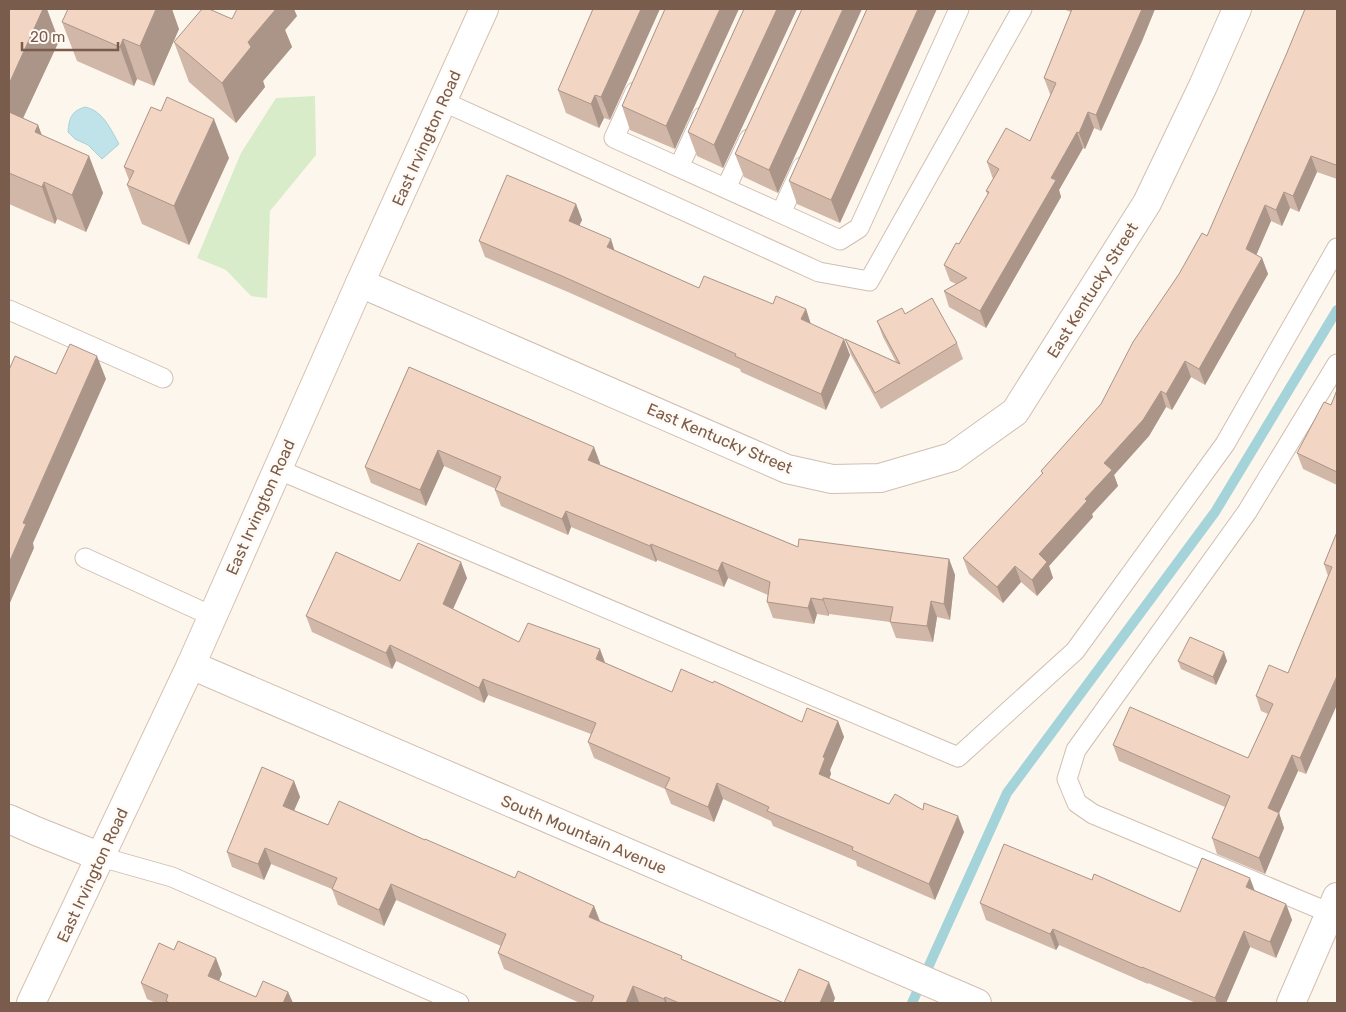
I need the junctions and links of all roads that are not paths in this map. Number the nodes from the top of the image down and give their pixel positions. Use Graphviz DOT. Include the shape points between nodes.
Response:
graph roads {
  1 [pos="484,9"];
  2 [pos="959,9"];
  3 [pos="1022,9"];
  4 [pos="1237,9"];
  5 [pos="641,78"];
  6 [pos="711,97"];
  7 [pos="442,101"];
  8 [pos="755,126"];
  9 [pos="809,151"];
  10 [pos="679,168"];
  11 [pos="726,188"];
  12 [pos="781,213"];
  13 [pos="1337,248"];
  14 [pos="360,283"];
  15 [pos="9,310"];
  16 [pos="1337,364"];
  17 [pos="163,378"];
  18 [pos="278,469"];
  19 [pos="85,558"];
  20 [pos="212,616"];
  21 [pos="191,665"];
  22 [pos="9,821"];
  23 [pos="101,857"];
  24 [pos="1334,905"];
  25 [pos="31,1003"];
  26 [pos="459,1003"];
  27 [pos="978,1003"];
  28 [pos="1291,1003"];
  1 -- 7 [label="street, East Irvington Road"];
  2 -- 12 [label="lane" via="859,228 840,240"];
  3 -- 7 [label="lane" via="869,281 819,272"];
  4 -- 14 [label="street, East Kentucky Street" via="1147,203 1015,412 952,458 880,478 832,479 787,469"];
  5 -- 10 [label="lane" via="614,138"];
  6 -- 10 [label="lane"];
  7 -- 14 [label="street, East Irvington Road"];
  8 -- 11 [label="lane"];
  9 -- 12 [label="lane"];
  10 -- 11 [label="lane"];
  11 -- 12 [label="lane"];
  13 -- 18 [label="lane" via="1225,444 1075,651 958,757"];
  14 -- 18 [label="street, East Irvington Road"];
  15 -- 17 [label="lane"];
  16 -- 24 [label="lane" via="1247,512 1076,750 1067,779 1077,803 1093,814"];
  18 -- 20 [label="street, East Irvington Road"];
  19 -- 20 [label="lane"];
  20 -- 21 [label="street, East Irvington Road"];
  21 -- 23 [label="street, East Irvington Road"];
  21 -- 27 [label="street, South Mountain Avenue"];
  22 -- 23 [label="street"];
  23 -- 25 [label="street, East Irvington Road"];
  23 -- 26 [label="lane" via="172,878"];
  24 -- 28 [label="street"];
}
